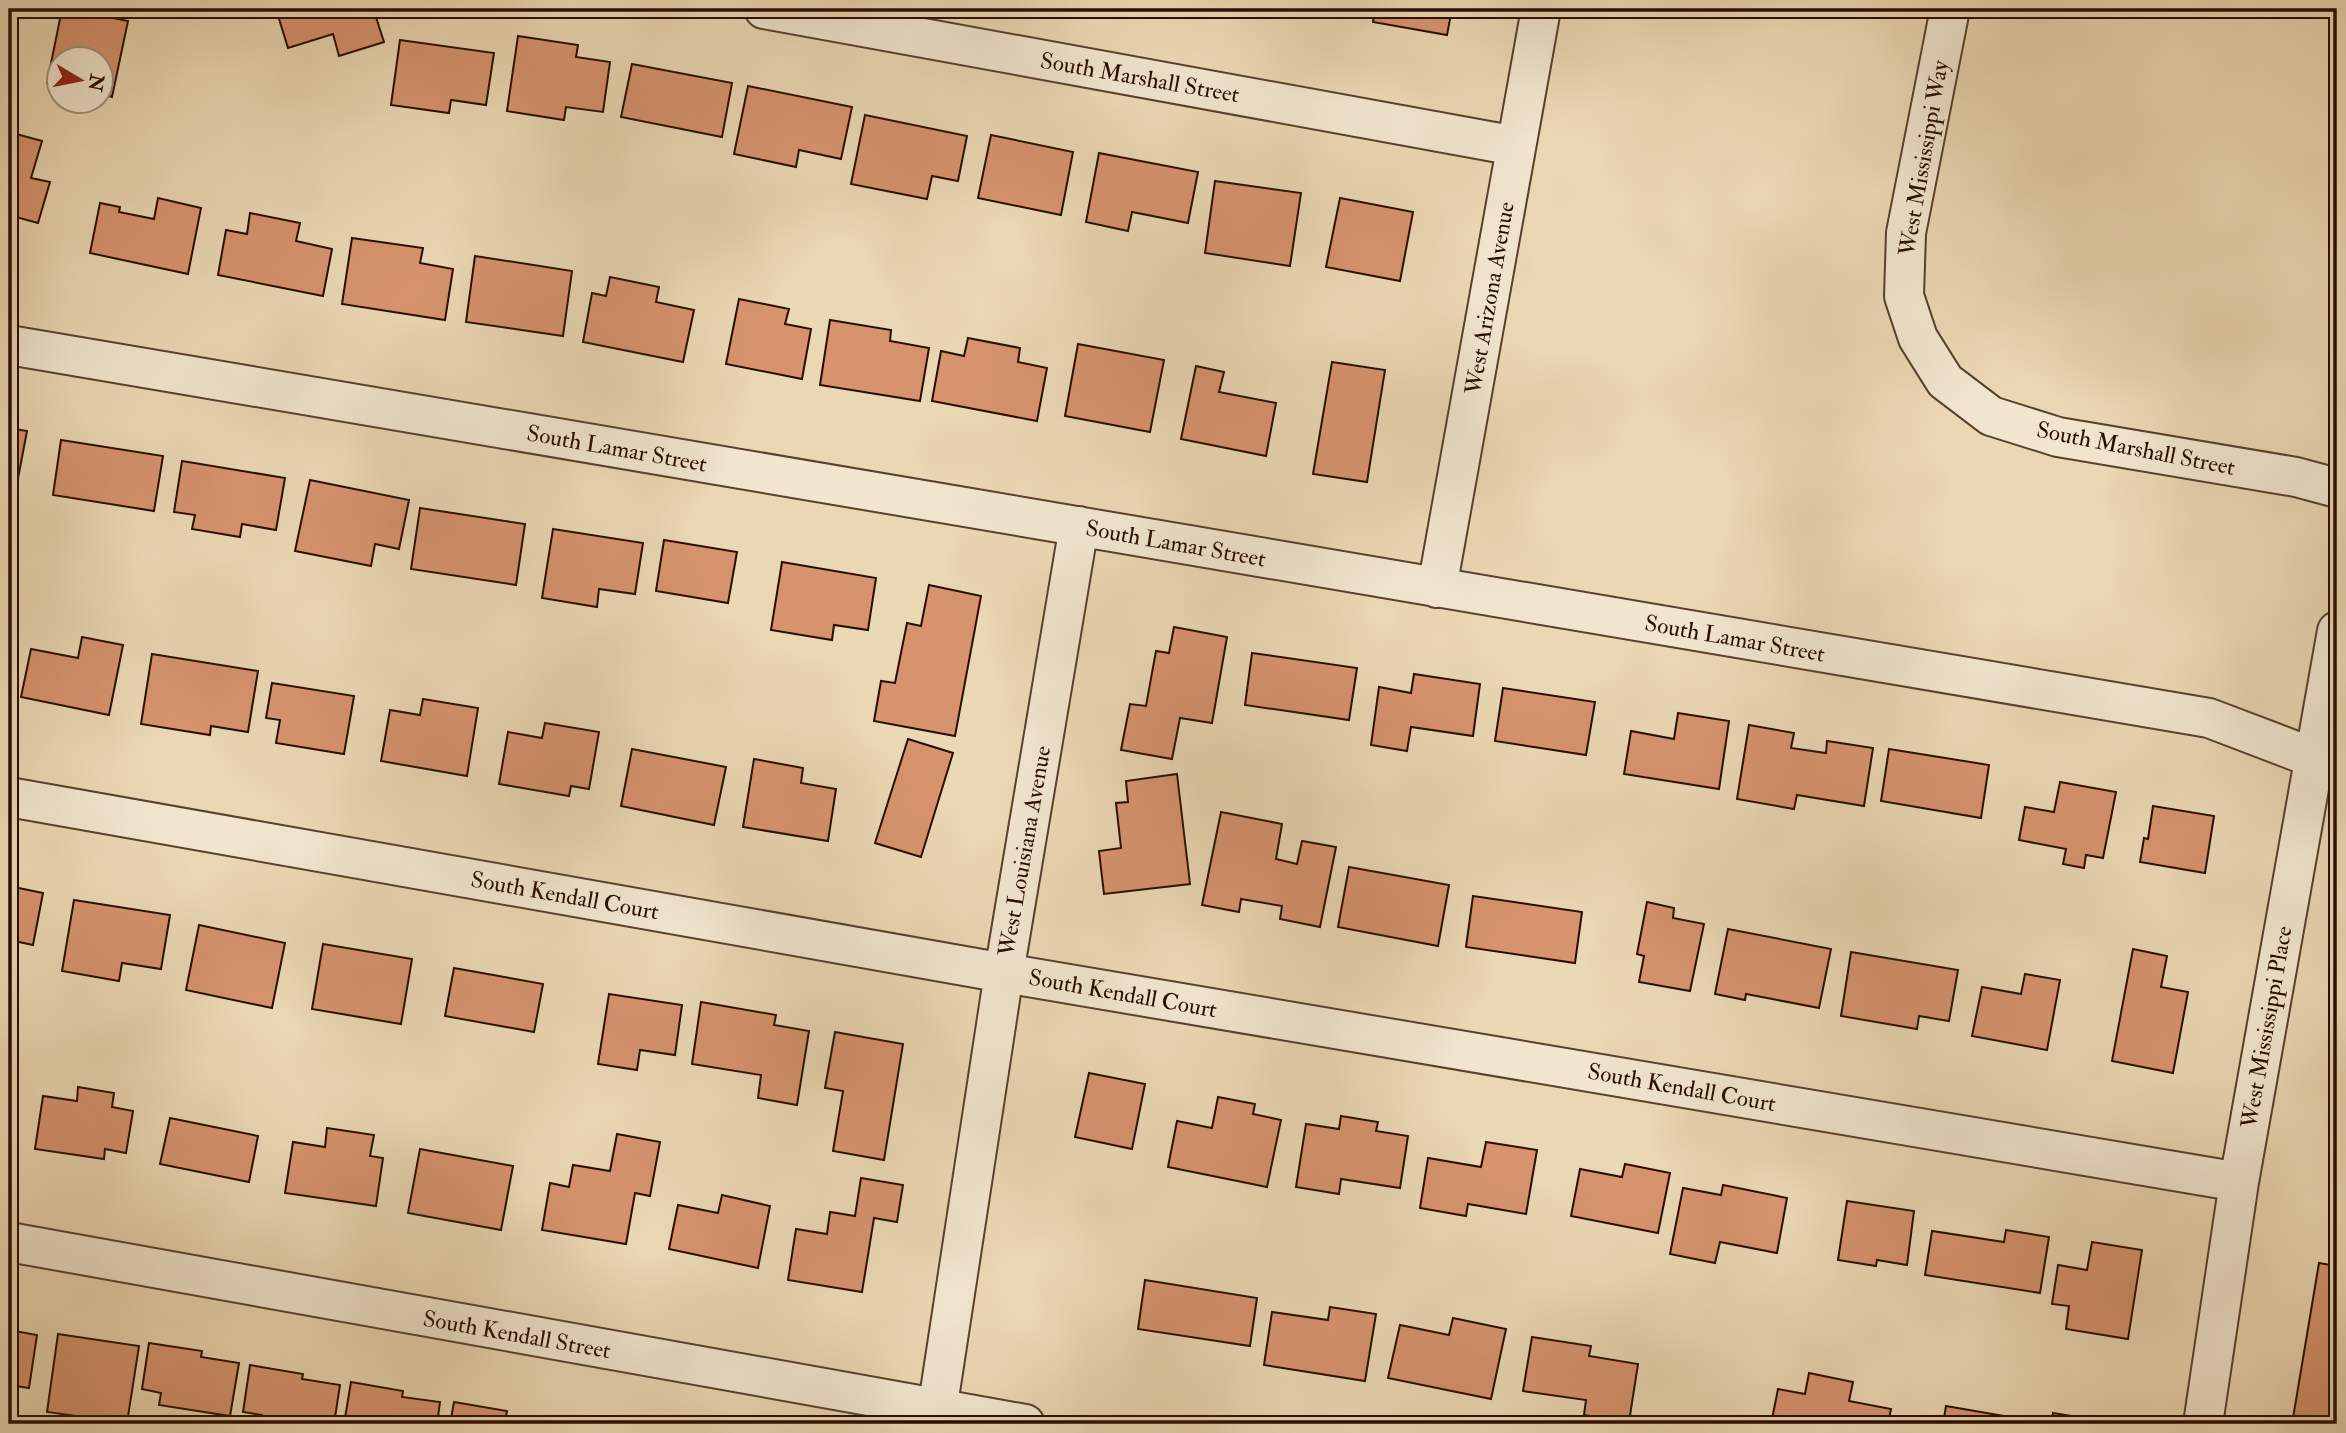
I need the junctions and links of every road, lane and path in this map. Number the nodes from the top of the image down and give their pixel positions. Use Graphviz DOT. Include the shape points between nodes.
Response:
graph roads {
  1 [pos="764,9"];
  2 [pos="1541,9"];
  3 [pos="1950,9"];
  4 [pos="1516,146"];
  5 [pos="9,345"];
  6 [pos="1945,381"];
  7 [pos="2337,488"];
  8 [pos="1079,526"];
  9 [pos="1437,588"];
  10 [pos="2337,631"];
  11 [pos="2325,760"];
  12 [pos="9,797"];
  13 [pos="1004,973"];
  14 [pos="2239,1182"];
  15 [pos="9,1242"];
  16 [pos="936,1417"];
  17 [pos="1025,1424"];
  18 [pos="2203,1424"];
  1 -- 4 [label="street, South Marshall Street"];
  2 -- 4 [label="street, West Arizona Avenue"];
  3 -- 6 [label="street, West Mississippi Way" via="1906,233 1904,296 1918,338"];
  4 -- 9 [label="street, West Arizona Avenue"];
  5 -- 8 [label="street, South Lamar Street"];
  6 -- 7 [label="street, South Marshall Street" via="1991,416 2058,437"];
  8 -- 9 [label="street, South Lamar Street"];
  8 -- 13 [label="street, West Louisiana Avenue"];
  9 -- 11 [label="street, South Lamar Street" via="2209,719"];
  10 -- 11 [label="street, West Mississippi Place"];
  11 -- 14 [label="street, West Mississippi Place"];
  12 -- 13 [label="street, South Kendall Court"];
  13 -- 14 [label="street, South Kendall Court"];
  13 -- 16 [label="street, West Louisiana Avenue"];
  14 -- 18 [label="street, West Mississippi Place"];
  15 -- 16 [label="street, South Kendall Street"];
  16 -- 17 [label="street, South Kendall Street"];
}
